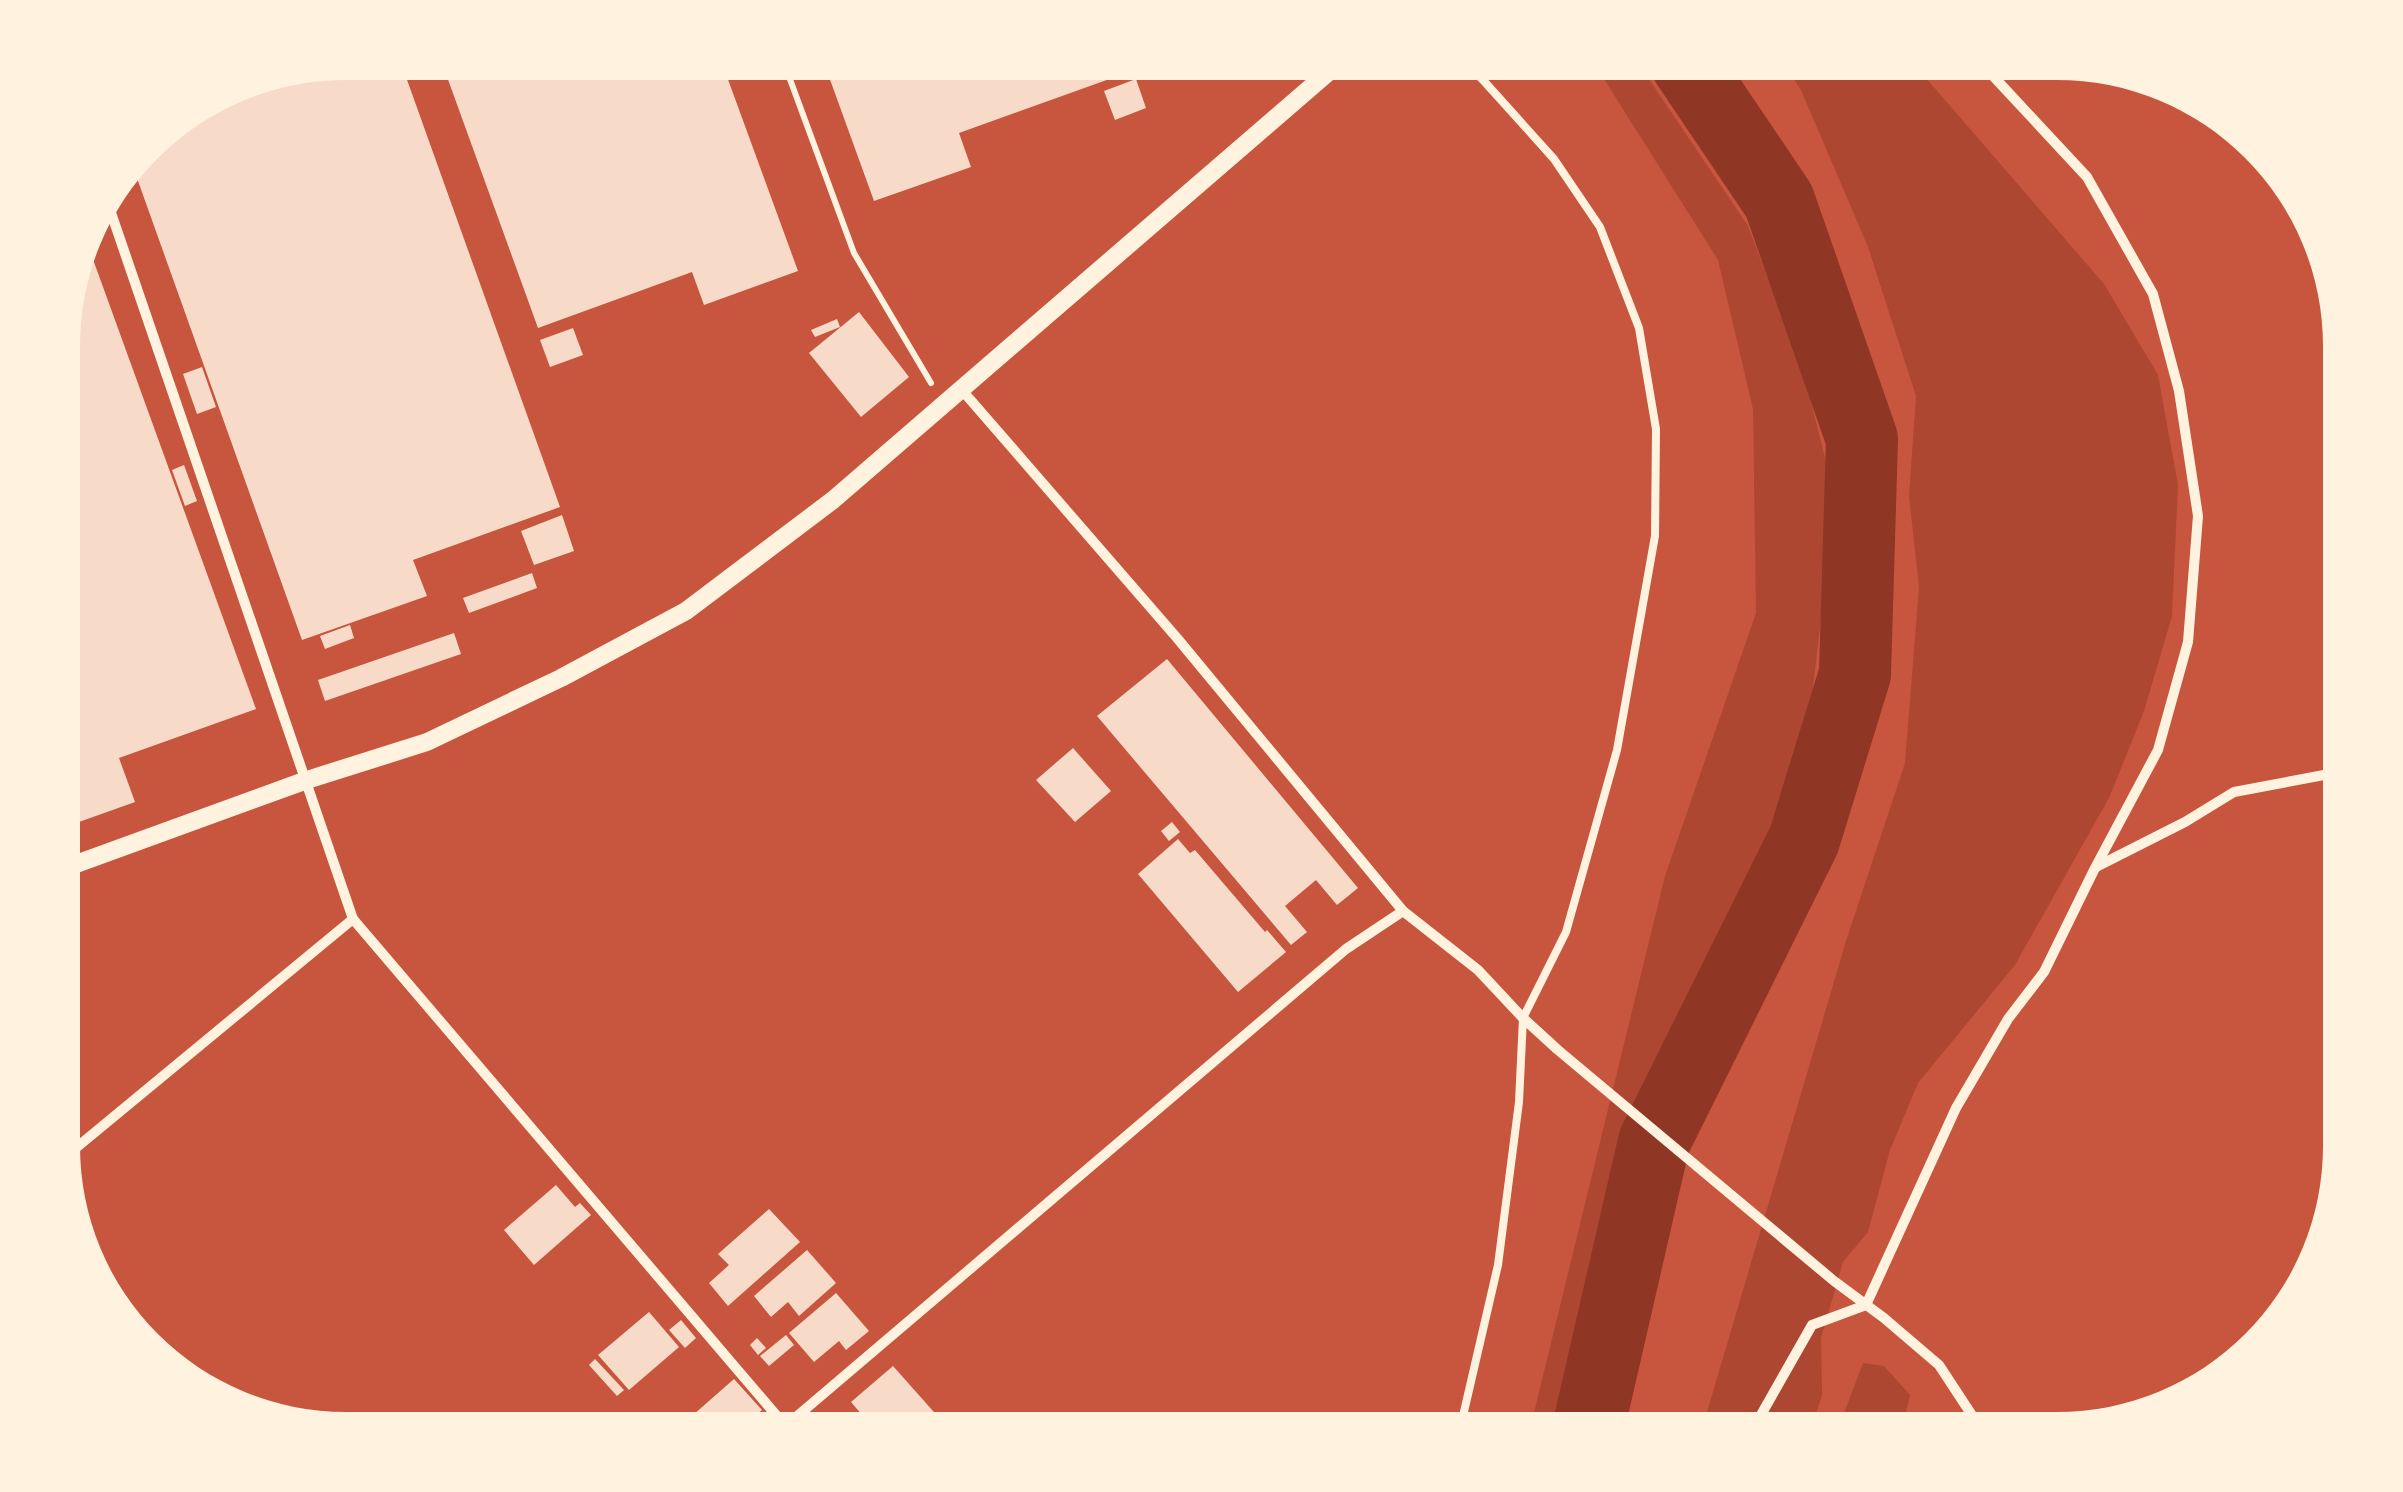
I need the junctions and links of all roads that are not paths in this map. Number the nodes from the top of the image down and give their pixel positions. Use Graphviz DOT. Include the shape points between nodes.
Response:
graph roads {
  1 [pos="1318,80"];
  2 [pos="1483,80"];
  3 [pos="1997,80"];
  4 [pos="113,219"];
  5 [pos="962,388"];
  6 [pos="2322,775"];
  7 [pos="307,780"];
  8 [pos="80,863"];
  9 [pos="2096,868"];
  10 [pos="1403,911"];
  11 [pos="353,919"];
  12 [pos="1523,1018"];
  13 [pos="80,1145"];
  14 [pos="1866,1305"];
  15 [pos="1464,1411"];
  16 [pos="1763,1411"];
  17 [pos="1970,1411"];
  18 [pos="771,1412"];
  19 [pos="804,1412"];
  1 -- 5 [label="street"];
  2 -- 12 [label="lane" via="1554,159 1600,227 1640,328 1656,430 1656,536 1618,750 1566,932"];
  3 -- 9 [label="street" via="2087,178 2154,294 2179,390 2198,516 2188,642 2158,750"];
  4 -- 7 [label="street"];
  5 -- 7 [label="street" via="833,500 686,611 427,742"];
  5 -- 10 [label="street"];
  6 -- 9 [label="street" via="2234,792"];
  7 -- 8 [label="street"];
  7 -- 11 [label="street"];
  9 -- 14 [label="street" via="2044,972 1956,1108"];
  10 -- 12 [label="street" via="1478,970"];
  10 -- 19 [label="street" via="1346,949"];
  11 -- 13 [label="street"];
  11 -- 18 [label="street"];
  12 -- 14 [label="street"];
  12 -- 15 [label="lane" via="1498,1266"];
  14 -- 16 [label="street" via="1812,1325"];
  14 -- 17 [label="street" via="1939,1365"];
}
